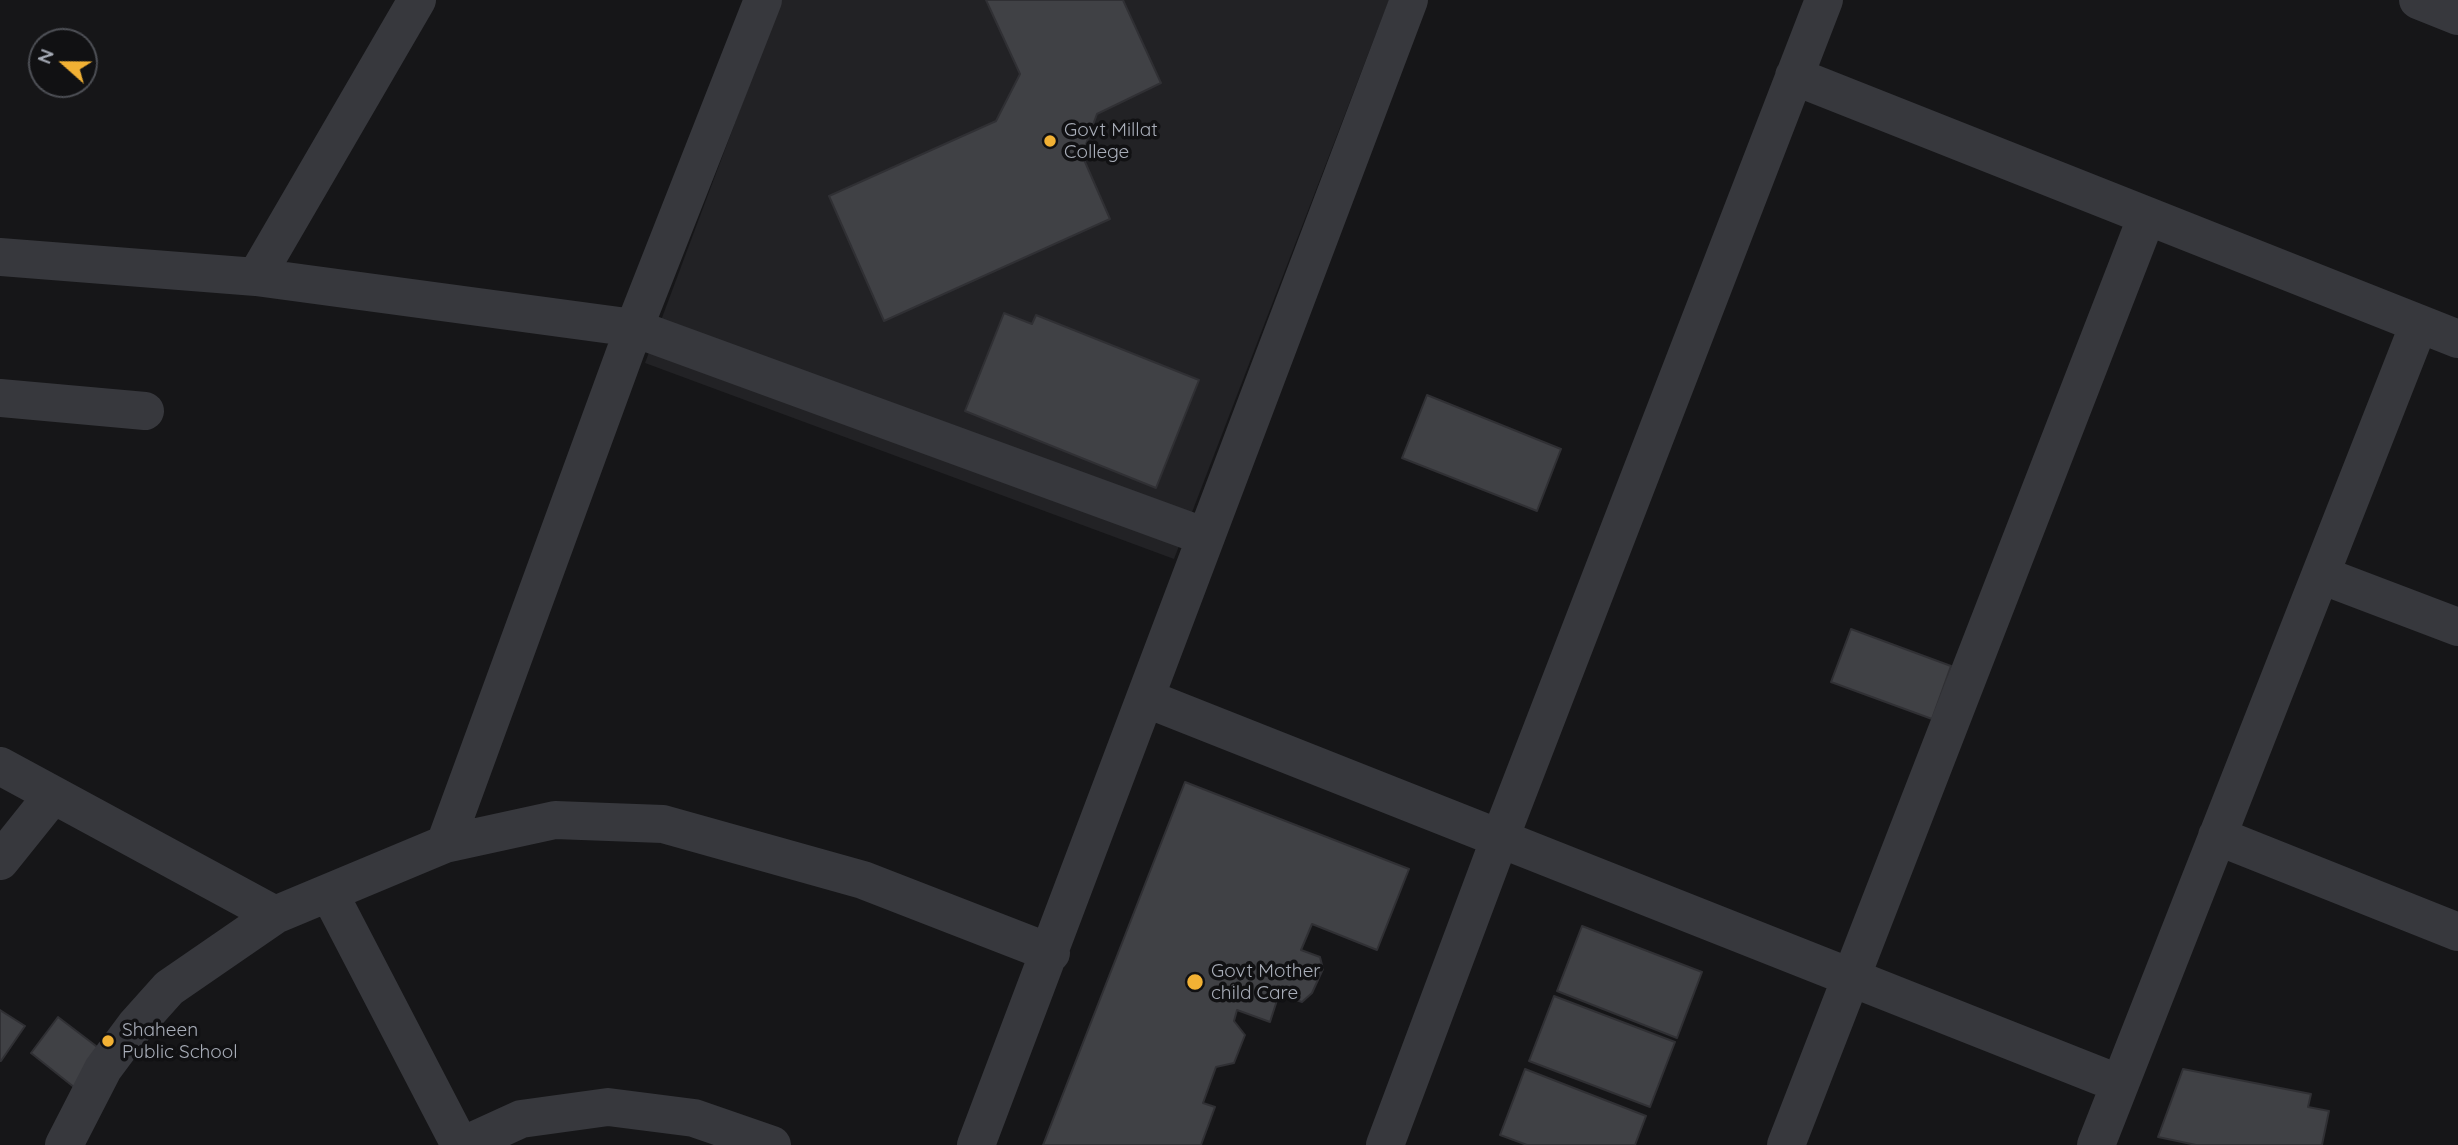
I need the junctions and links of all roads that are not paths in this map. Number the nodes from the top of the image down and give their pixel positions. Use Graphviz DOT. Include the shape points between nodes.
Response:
graph roads {
  1 [pos="416,0"];
  2 [pos="763,0"];
  3 [pos="1409,0"];
  4 [pos="1824,0"];
  5 [pos="2418,0"];
  6 [pos="2458,16"];
  7 [pos="1794,76"];
  8 [pos="2147,216"];
  9 [pos="0,257"];
  10 [pos="256,277"];
  11 [pos="2419,324"];
  12 [pos="634,328"];
  13 [pos="2458,340"];
  14 [pos="0,398"];
  15 [pos="145,411"];
  16 [pos="1206,537"];
  17 [pos="2321,575"];
  18 [pos="2458,627"];
  19 [pos="1145,698"];
  20 [pos="0,766"];
  21 [pos="53,794"];
  22 [pos="2217,836"];
  23 [pos="1500,838"];
  24 [pos="445,844"];
  25 [pos="0,861"];
  26 [pos="329,893"];
  27 [pos="275,915"];
  28 [pos="2458,932"];
  29 [pos="1051,953"];
  30 [pos="1851,978"];
  31 [pos="2120,1084"];
  32 [pos="64,1145"];
  33 [pos="462,1145"];
  34 [pos="772,1145"];
  35 [pos="976,1145"];
  36 [pos="1385,1145"];
  37 [pos="1786,1145"];
  38 [pos="2096,1145"];
  1 -- 10 [label="street"];
  2 -- 12 [label="street"];
  3 -- 16 [label="street"];
  4 -- 7 [label="street"];
  5 -- 6 [label="street"];
  7 -- 8 [label="street"];
  7 -- 23 [label="street"];
  8 -- 11 [label="street"];
  8 -- 30 [label="street"];
  9 -- 10 [label="street"];
  10 -- 12 [label="street"];
  11 -- 13 [label="street"];
  11 -- 17 [label="street"];
  12 -- 16 [label="street"];
  12 -- 24 [label="street"];
  14 -- 15 [label="street"];
  16 -- 19 [label="street"];
  17 -- 18 [label="street"];
  17 -- 22 [label="street"];
  19 -- 23 [label="street"];
  19 -- 29 [label="street"];
  20 -- 21 [label="street"];
  21 -- 25 [label="street"];
  21 -- 27 [label="street"];
  22 -- 28 [label="street"];
  22 -- 31 [label="street"];
  23 -- 30 [label="street"];
  23 -- 36 [label="street"];
  24 -- 26 [label="street"];
  24 -- 29 [label="street" via="555,820 663,824 863,880"];
  26 -- 27 [label="street"];
  26 -- 33 [label="street"];
  27 -- 32 [label="street" via="169,988 103,1069"];
  29 -- 35 [label="street"];
  30 -- 31 [label="street"];
  30 -- 37 [label="street"];
  31 -- 38 [label="street"];
  33 -- 34 [label="street" via="521,1119 608,1107 694,1118"];
}
